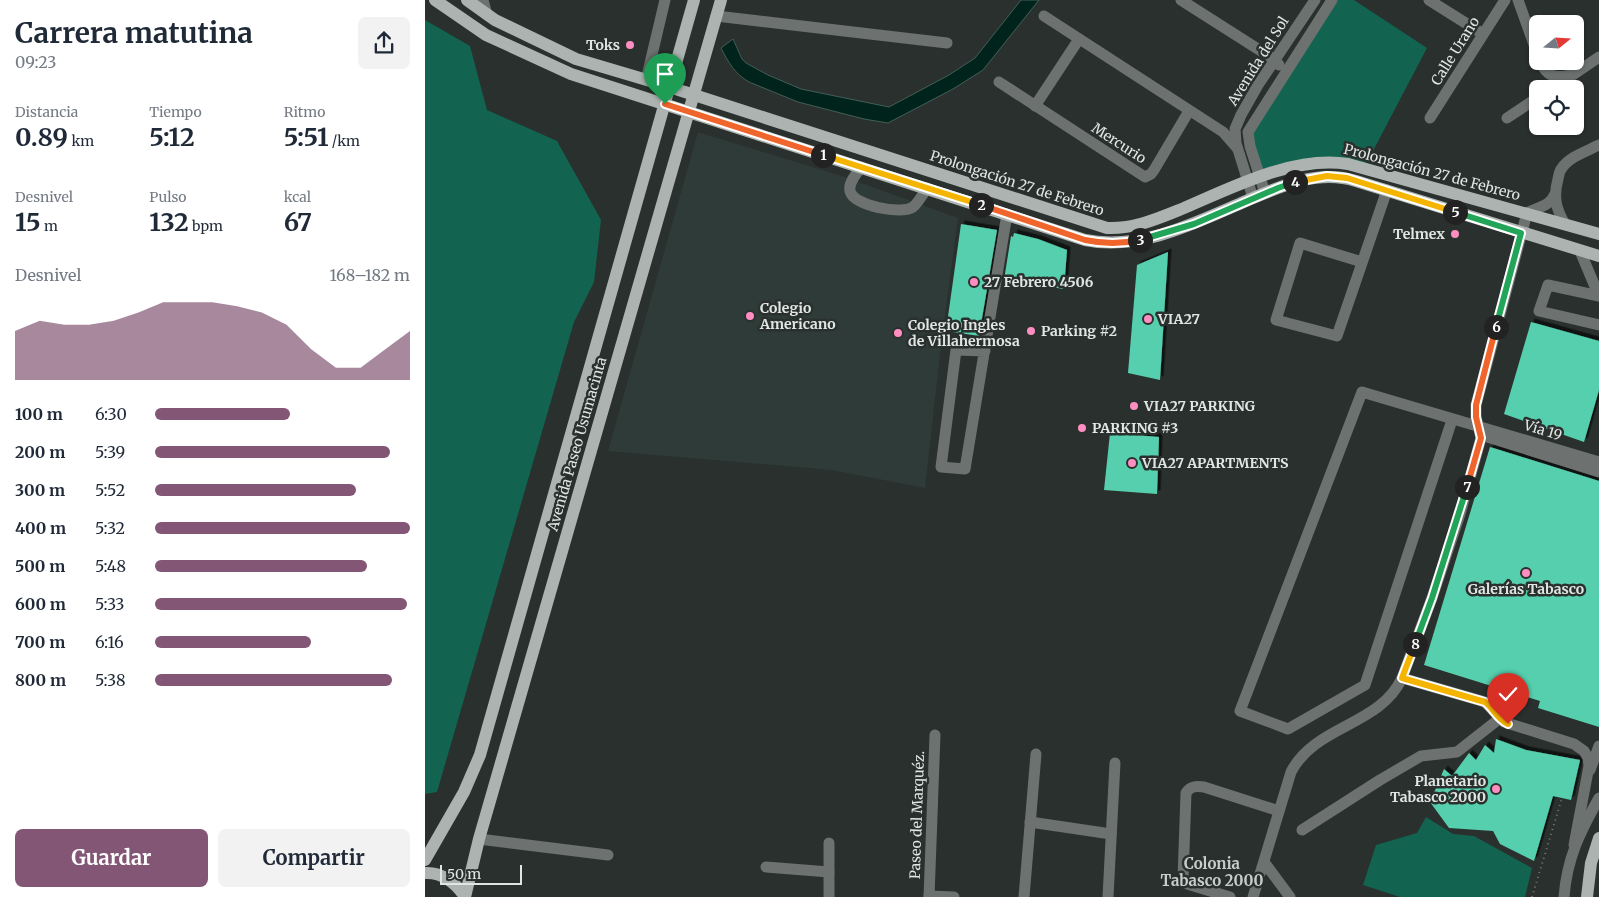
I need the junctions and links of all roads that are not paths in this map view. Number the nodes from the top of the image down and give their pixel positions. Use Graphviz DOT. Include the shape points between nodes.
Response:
graph roads {
  1 [pos="435,0"];
  2 [pos="467,0"];
  3 [pos="483,0"];
  4 [pos="665,0"];
  5 [pos="695,0"];
  6 [pos="721,0"];
  7 [pos="1181,0"];
  8 [pos="1315,0"];
  9 [pos="1332,0"];
  10 [pos="1429,0"];
  11 [pos="1505,0"];
  12 [pos="1518,0"];
  13 [pos="487,15"];
  14 [pos="716,16"];
  15 [pos="1044,16"];
  16 [pos="1529,31"];
  17 [pos="1483,34"];
  18 [pos="1079,39"];
  19 [pos="947,43"];
  20 [pos="1599,57"];
  21 [pos="1275,60"];
  22 [pos="1544,70"];
  23 [pos="1286,72"];
  24 [pos="1573,75"];
  25 [pos="646,80"];
  26 [pos="1566,80"];
  27 [pos="999,82"];
  28 [pos="671,88"];
  29 [pos="693,94"];
  30 [pos="1529,103"];
  31 [pos="665,104"];
  32 [pos="1035,106"];
  33 [pos="687,111"];
  34 [pos="1189,111"];
  35 [pos="1429,118"];
  36 [pos="1507,118"];
  37 [pos="1229,133"];
  38 [pos="1249,139"];
  39 [pos="1599,145"];
  40 [pos="861,167"];
  41 [pos="1261,177"];
  42 [pos="1248,180"];
  43 [pos="927,188"];
  44 [pos="1387,190"];
  45 [pos="1555,194"];
  46 [pos="1259,195"];
  47 [pos="1527,213"];
  48 [pos="1007,214"];
  49 [pos="1565,224"];
  50 [pos="1521,233"];
  51 [pos="1599,234"];
  52 [pos="1580,251"];
  53 [pos="1599,256"];
  54 [pos="1362,262"];
  55 [pos="1599,296"];
  56 [pos="1599,325"];
  57 [pos="985,350"];
  58 [pos="1452,420"];
  59 [pos="1479,430"];
  60 [pos="1599,462"];
  61 [pos="1599,472"];
  62 [pos="1402,678"];
  63 [pos="1499,718"];
  64 [pos="935,735"];
  65 [pos="1599,746"];
  66 [pos="1036,754"];
  67 [pos="1115,763"];
  68 [pos="1586,779"];
  69 [pos="1599,798"];
  70 [pos="1279,810"];
  71 [pos="1030,822"];
  72 [pos="1302,830"];
  73 [pos="1111,834"];
  74 [pos="1599,838"];
  75 [pos="479,839"];
  76 [pos="829,843"];
  77 [pos="1574,845"];
  78 [pos="608,855"];
  79 [pos="425,860"];
  80 [pos="1264,862"];
  81 [pos="766,867"];
  82 [pos="829,872"];
  83 [pos="425,873"];
  84 [pos="465,897"];
  85 [pos="829,897"];
  86 [pos="929,897"];
  87 [pos="954,897"];
  88 [pos="1024,897"];
  89 [pos="1108,897"];
  90 [pos="1230,897"];
  91 [pos="1253,897"];
  92 [pos="1290,897"];
  93 [pos="1564,897"];
  94 [pos="1587,897"];
  1 -- 31 [label="main road, Prolongación 27 de Febrero" via="487,35 571,74"];
  2 -- 13 [label="main road, Prolongación 27 de Febrero"];
  3 -- 13 [label="street"];
  4 -- 25 [label="street"];
  5 -- 28 [label="main road, Avenida Paseo Usumacinta"];
  6 -- 14 [label="main road, Avenida Paseo Usumacinta"];
  7 -- 21 [label="street"];
  8 -- 21 [label="street, Avenida del Sol"];
  9 -- 23 [label="street, Avenida del Sol"];
  10 -- 17 [label="street"];
  11 -- 17 [label="street, Calle Urano"];
  12 -- 16 [label="street"];
  13 -- 25 [label="main road, Prolongación 27 de Febrero" via="576,59"];
  14 -- 19 [label="street"];
  14 -- 29 [label="main road, Avenida Paseo Usumacinta"];
  15 -- 18 [label="street"];
  17 -- 35 [label="street, Calle Urano"];
  18 -- 32 [label="street"];
  18 -- 34 [label="street"];
  20 -- 24 [label="street"];
  21 -- 23 [label="street"];
  21 -- 37 [label="street, Avenida del Sol"];
  22 -- 24 [label="street" via="1557,78"];
  23 -- 38 [label="street, Avenida del Sol" via="1251,126"];
  24 -- 26 [label="street"];
  25 -- 28 [label="main road, Prolongación 27 de Febrero"];
  27 -- 32 [label="street, Mercurio"];
  28 -- 29 [label="main road, Prolongación 27 de Febrero"];
  28 -- 31 [label="main road, Avenida Paseo Usumacinta"];
  29 -- 33 [label="main road, Avenida Paseo Usumacinta"];
  29 -- 42 [label="main road, Prolongación 27 de Febrero" via="1107,228 1145,223"];
  30 -- 36 [label="street"];
  31 -- 33 [label="main road, Prolongación 27 de Febrero"];
  31 -- 79 [label="main road, Avenida Paseo Usumacinta" via="480,755 468,785"];
  32 -- 34 [label="street, Mercurio" via="1145,177 1154,170"];
  33 -- 40 [label="main road, Prolongación 27 de Febrero"];
  33 -- 75 [label="main road, Avenida Paseo Usumacinta"];
  34 -- 37 [label="street"];
  37 -- 38 [label="street"];
  37 -- 42 [label="street, Avenida del Sol"];
  38 -- 41 [label="street"];
  39 -- 45 [label="street" via="1570,160 1562,168"];
  40 -- 43 [label="main road, Prolongación 27 de Febrero"];
  40 -- 43 [label="street" via="850,183 850,192 856,200 868,205 903,210 913,207"];
  41 -- 42 [label="main road, Prolongación 27 de Febrero"];
  41 -- 46 [label="street"];
  41 -- 47 [label="main road, Prolongación 27 de Febrero" via="1311,163 1339,162"];
  42 -- 46 [label="street, Avenida del Sol"];
  43 -- 48 [label="main road, Prolongación 27 de Febrero"];
  44 -- 46 [label="main road, Prolongación 27 de Febrero" via="1332,176 1299,181"];
  44 -- 50 [label="main road, Prolongación 27 de Febrero"];
  44 -- 54 [label="street"];
  45 -- 47 [label="street" via="1547,205"];
  45 -- 49 [label="street" via="1556,205"];
  46 -- 48 [label="main road, Prolongación 27 de Febrero" via="1175,230 1116,243 1085,240"];
  47 -- 49 [label="main road, Prolongación 27 de Febrero"];
  47 -- 50 [label="street"];
  48 -- 57 [label="street"];
  49 -- 51 [label="main road, Prolongación 27 de Febrero"];
  50 -- 52 [label="main road, Prolongación 27 de Febrero"];
  50 -- 59 [label="street" via="1476,405"];
  52 -- 53 [label="main road, Prolongación 27 de Febrero"];
  52 -- 55 [label="street"];
  54 -- 54 [label="street" via="1337,336 1276,320 1300,243"];
  55 -- 56 [label="street" via="1548,285 1539,311"];
  57 -- 57 [label="street" via="965,469 941,467 956,350"];
  58 -- 58 [label="street" via="1362,392 1241,711 1288,729 1365,686"];
  58 -- 59 [label="street"];
  59 -- 60 [label="street, Vía 19"];
  59 -- 61 [label="street, Vía 19"];
  59 -- 62 [label="street" via="1460,514"];
  62 -- 63 [label="street" via="1485,702"];
  62 -- 70 [label="street" via="1382,704 1325,736 1306,751 1291,772"];
  63 -- 68 [label="street" via="1508,724 1577,746 1588,758"];
  63 -- 72 [label="street" via="1457,752 1421,756"];
  64 -- 86 [label="street, Paseo del Marquéz."];
  65 -- 68 [label="street"];
  66 -- 71 [label="street"];
  67 -- 73 [label="street"];
  68 -- 77 [label="street"];
  69 -- 77 [label="street"];
  70 -- 80 [label="street"];
  70 -- 90 [label="street" via="1204,787 1187,790 1183,879 1188,884"];
  71 -- 73 [label="street"];
  71 -- 88 [label="street"];
  73 -- 89 [label="street"];
  74 -- 94 [label="main road" via="1591,863"];
  75 -- 78 [label="street"];
  75 -- 84 [label="main road, Avenida Paseo Usumacinta"];
  76 -- 82 [label="street"];
  77 -- 93 [label="street"];
  80 -- 91 [label="street"];
  80 -- 92 [label="street"];
  81 -- 82 [label="street"];
  82 -- 85 [label="street"];
  83 -- 84 [label="main road" via="451,880"];
  86 -- 87 [label="street"];
}
